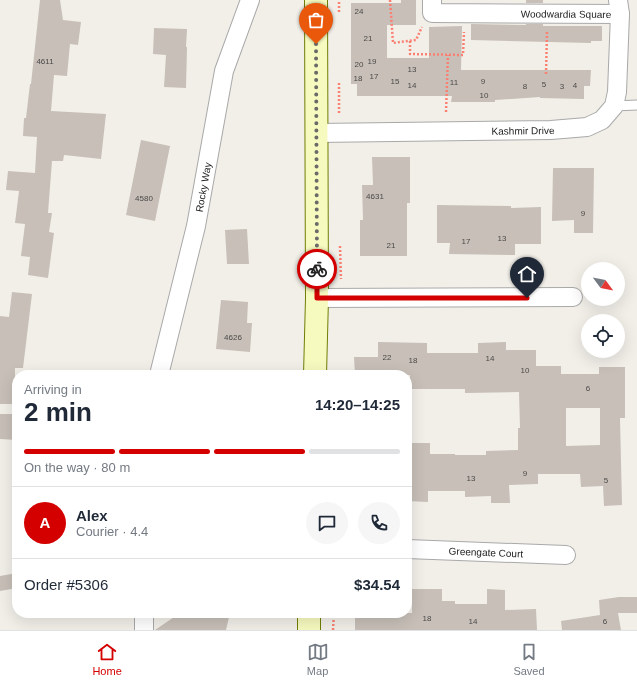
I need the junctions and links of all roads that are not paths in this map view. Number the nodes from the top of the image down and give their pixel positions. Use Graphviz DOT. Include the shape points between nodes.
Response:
graph roads {
  1 [pos="250,0"];
  2 [pos="316,0"];
  3 [pos="432,7"];
  4 [pos="512,7"];
  5 [pos="619,7"];
  6 [pos="637,105"];
  7 [pos="614,106"];
  8 [pos="317,133"];
  9 [pos="573,297"];
  10 [pos="317,298"];
  11 [pos="160,370"];
  12 [pos="315,370"];
  13 [pos="412,549"];
  14 [pos="566,555"];
  15 [pos="144,618"];
  16 [pos="309,618"];
  17 [pos="144,630"];
  18 [pos="309,630"];
  1 -- 11 [label="street, Rocky Way" via="224,71 196,226"];
  2 -- 8 [label="street"];
  3 -- 4 [label="street, Woodwardia Square" via="465,14"];
  4 -- 5 [label="street, Woodwardia Square" via="547,14"];
  5 -- 7 [label="street" via="617,92"];
  6 -- 7 [label="lane"];
  7 -- 8 [label="street, Kashmir Drive" via="602,120 587,127 551,130"];
  8 -- 10 [label="street"];
  9 -- 10 [label="street"];
  10 -- 12 [label="street"];
  13 -- 14 [label="street, Greengate Court"];
  15 -- 17 [label="street"];
  16 -- 18 [label="street"];
}
